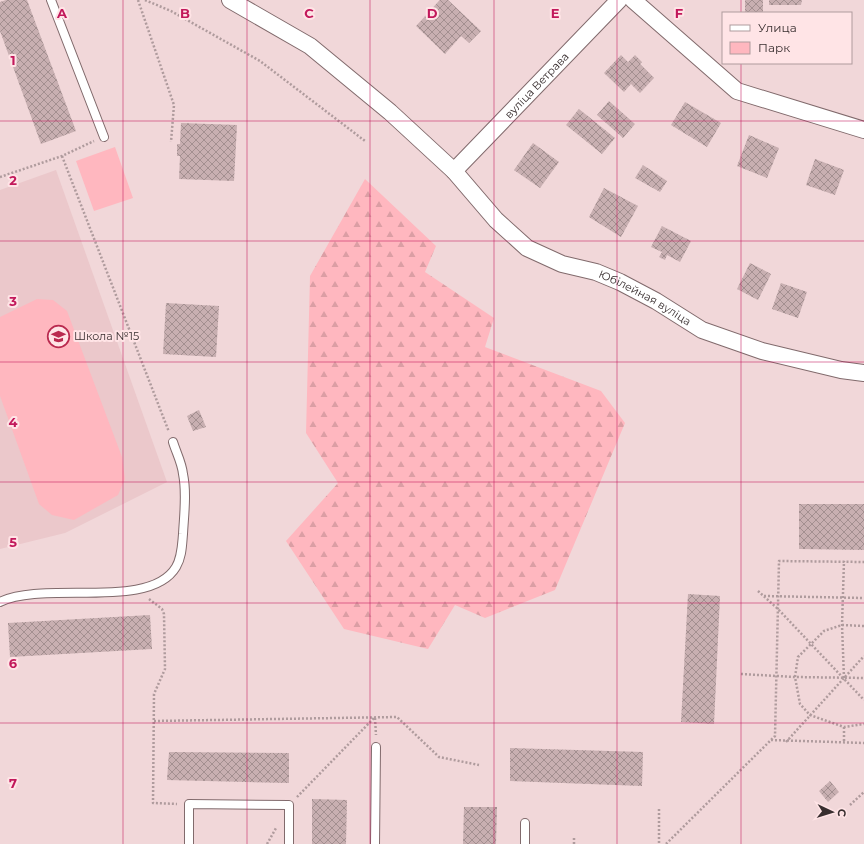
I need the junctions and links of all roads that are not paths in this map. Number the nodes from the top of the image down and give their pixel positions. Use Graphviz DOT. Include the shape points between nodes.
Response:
graph roads {
  1 [pos="51,0"];
  2 [pos="230,0"];
  3 [pos="619,0"];
  4 [pos="633,0"];
  5 [pos="864,130"];
  6 [pos="104,136"];
  7 [pos="454,171"];
  8 [pos="864,373"];
  9 [pos="173,442"];
  10 [pos="0,602"];
  11 [pos="376,747"];
  12 [pos="525,824"];
  13 [pos="189,844"];
  14 [pos="289,844"];
  15 [pos="375,844"];
  16 [pos="525,844"];
  1 -- 6 [label="lane"];
  2 -- 7 [label="street, Юбілейная вуліца" via="310,46 390,112"];
  3 -- 7 [label="street, вуліца Ветрава"];
  4 -- 5 [label="street" via="738,91"];
  7 -- 8 [label="street, Юбілейная вуліца" via="496,220 527,248 562,264 596,272 620,282 702,330 762,351"];
  9 -- 10 [label="lane" via="183,473 182,552 176,567 166,579 155,586 135,590 19,596"];
  11 -- 15 [label="lane"];
  12 -- 16 [label="lane"];
  13 -- 14 [label="lane" via="189,804 290,805"];
}
